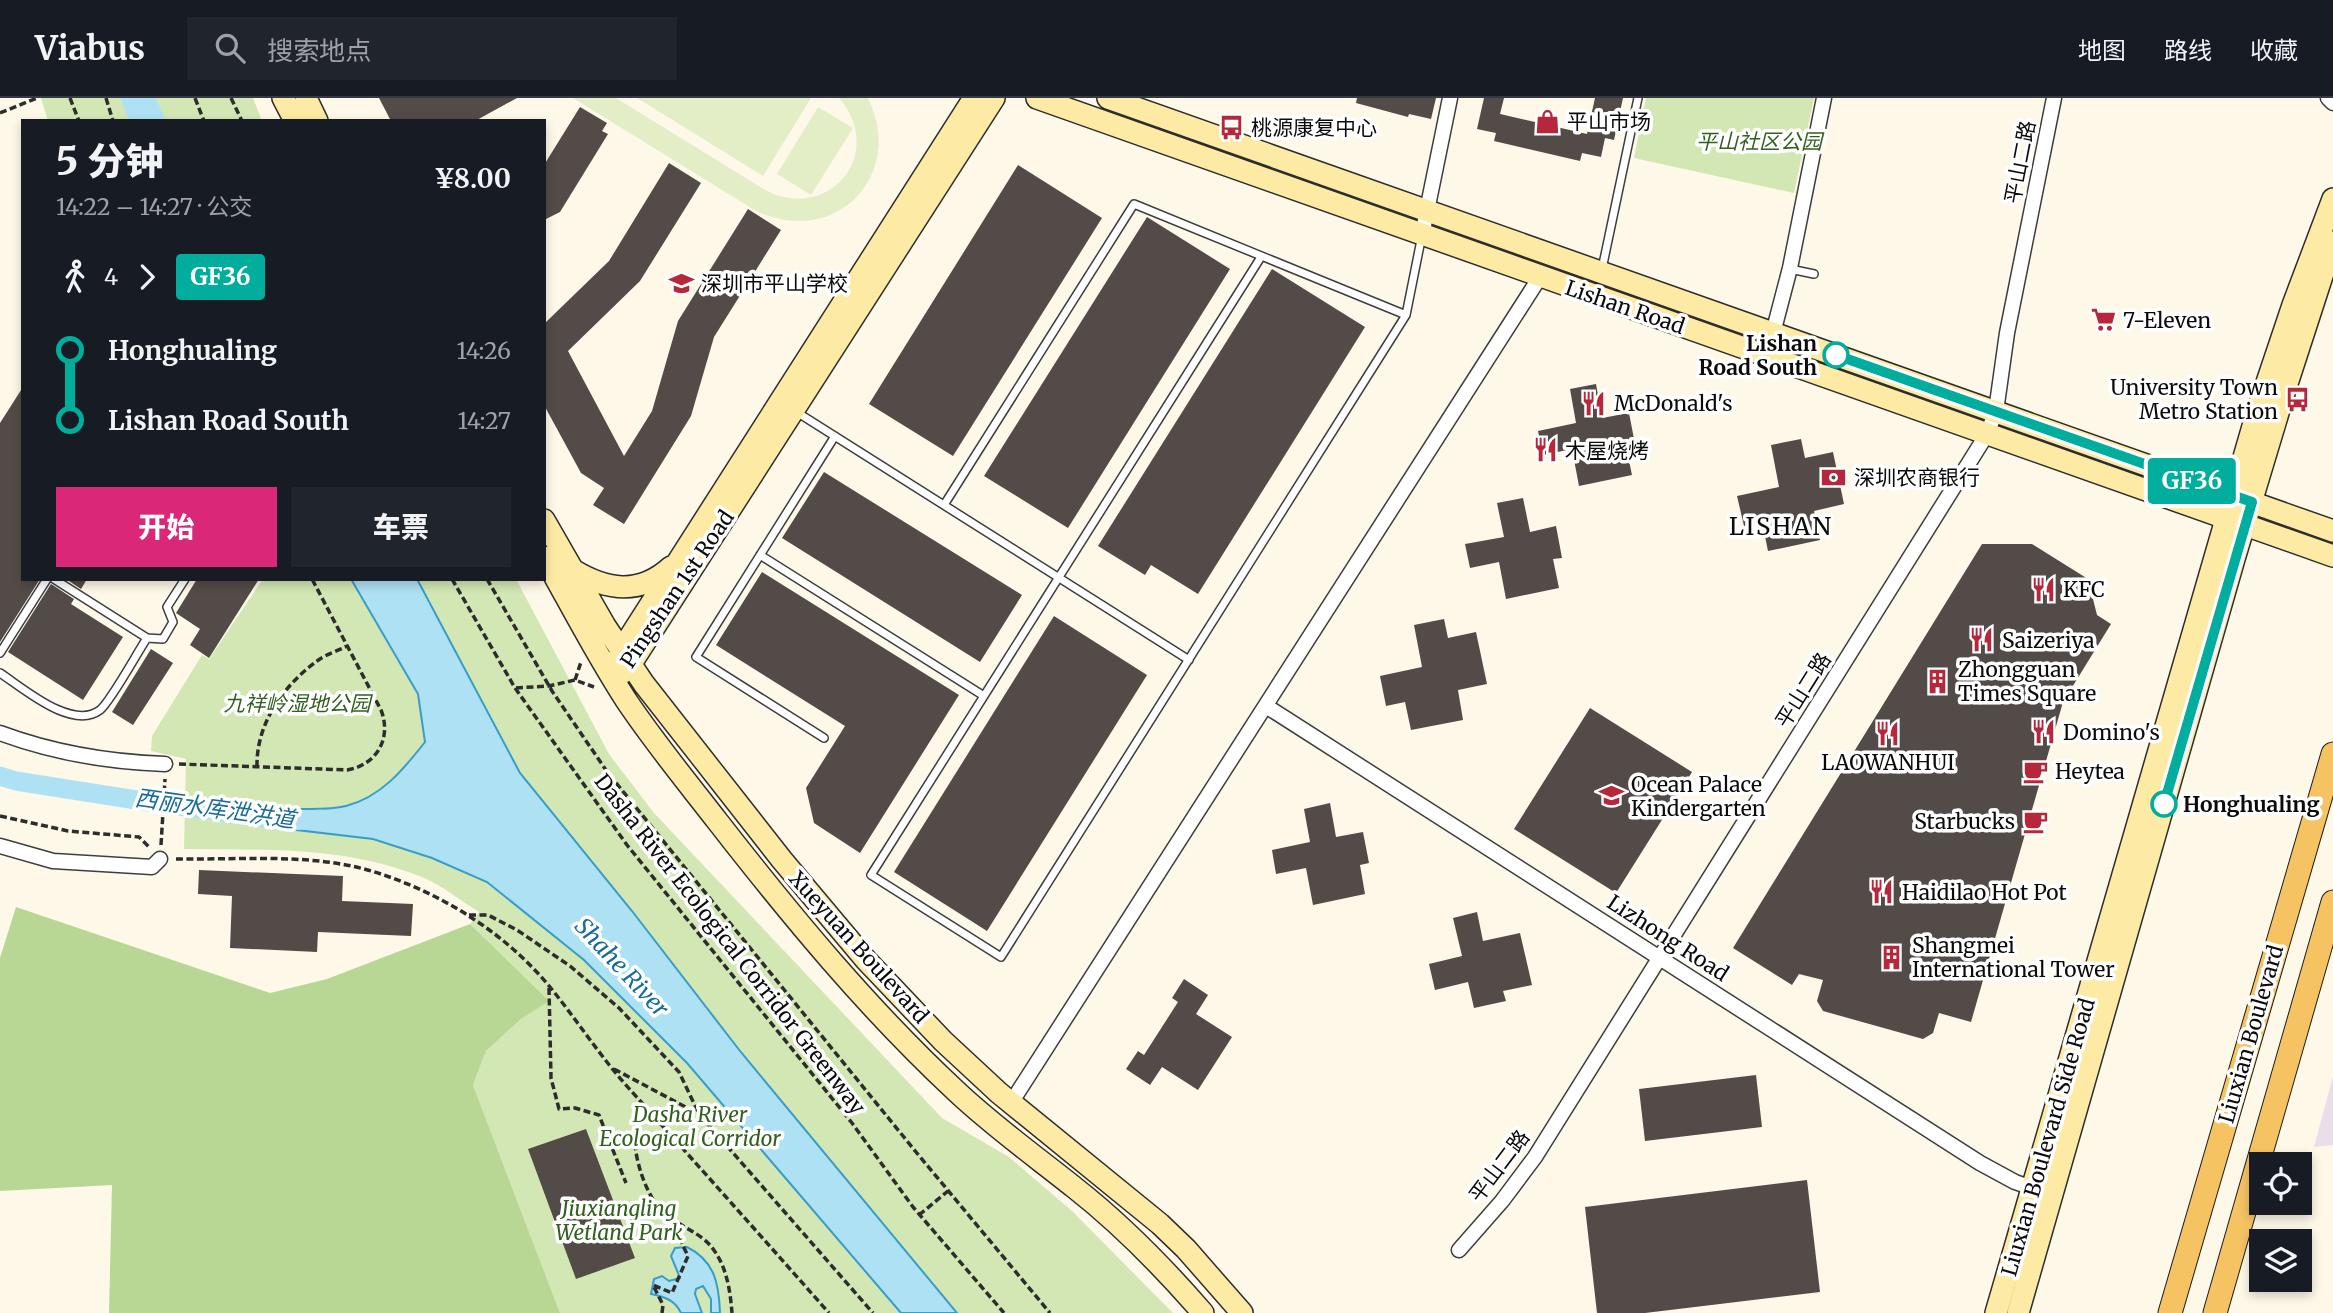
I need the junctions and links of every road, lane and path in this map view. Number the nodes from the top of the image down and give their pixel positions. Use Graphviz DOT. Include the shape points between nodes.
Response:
graph roads {
  1 [pos="37,98"];
  2 [pos="70,98"];
  3 [pos="106,98"];
  4 [pos="194,98"];
  5 [pos="231,98"];
  6 [pos="283,98"];
  7 [pos="306,98"];
  8 [pos="974,98"];
  9 [pos="994,98"];
  10 [pos="1037,98"];
  11 [pos="1108,98"];
  12 [pos="1450,98"];
  13 [pos="1638,98"];
  14 [pos="1824,98"];
  15 [pos="2054,98"];
  16 [pos="2328,98"];
  17 [pos="2333,103"];
  18 [pos="0,113"];
  19 [pos="78,119"];
  20 [pos="112,119"];
  21 [pos="203,119"];
  22 [pos="241,119"];
  23 [pos="294,119"];
  24 [pos="316,119"];
  25 [pos="2333,199"];
  26 [pos="1426,211"];
  27 [pos="1422,235"];
  28 [pos="2333,242"];
  29 [pos="1261,257"];
  30 [pos="1790,268"];
  31 [pos="1601,272"];
  32 [pos="1814,274"];
  33 [pos="1539,277"];
  34 [pos="1406,315"];
  35 [pos="1773,333"];
  36 [pos="787,406"];
  37 [pos="1996,411"];
  38 [pos="1987,434"];
  39 [pos="835,436"];
  40 [pos="2242,498"];
  41 [pos="944,505"];
  42 [pos="2235,522"];
  43 [pos="546,523"];
  44 [pos="2333,531"];
  45 [pos="760,555"];
  46 [pos="2333,556"];
  47 [pos="680,558"];
  48 [pos="546,560"];
  49 [pos="573,570"];
  50 [pos="1059,578"];
  51 [pos="46,581"];
  52 [pos="57,581"];
  53 [pos="184,581"];
  54 [pos="313,581"];
  55 [pos="453,581"];
  56 [pos="488,581"];
  57 [pos="147,638"];
  58 [pos="348,646"];
  59 [pos="0,653"];
  60 [pos="1189,660"];
  61 [pos="621,664"];
  62 [pos="0,673"];
  63 [pos="575,680"];
  64 [pos="549,687"];
  65 [pos="515,688"];
  66 [pos="984,696"];
  67 [pos="1266,706"];
  68 [pos="0,733"];
  69 [pos="824,738"];
  70 [pos="2333,754"];
  71 [pos="165,767"];
  72 [pos="257,767"];
  73 [pos="0,816"];
  74 [pos="0,846"];
  75 [pos="160,859"];
  76 [pos="2333,902"];
  77 [pos="469,915"];
  78 [pos="1660,958"];
  79 [pos="550,986"];
  80 [pos="609,1066"];
  81 [pos="642,1102"];
  82 [pos="1011,1104"];
  83 [pos="699,1114"];
  84 [pos="626,1183"];
  85 [pos="948,1191"];
  86 [pos="2043,1192"];
  87 [pos="668,1215"];
  88 [pos="919,1215"];
  89 [pos="1460,1250"];
  90 [pos="662,1313"];
  91 [pos="732,1313"];
  92 [pos="829,1313"];
  93 [pos="873,1313"];
  94 [pos="1003,1313"];
  95 [pos="1050,1313"];
  96 [pos="1203,1313"];
  97 [pos="1242,1313"];
  98 [pos="1996,1313"];
  99 [pos="2018,1313"];
  100 [pos="2170,1313"];
  101 [pos="2215,1313"];
  1 -- 18 [label="path"];
  2 -- 19 [label="path"];
  3 -- 20 [label="path"];
  4 -- 21 [label="path"];
  5 -- 22 [label="path"];
  6 -- 23 [label="street"];
  7 -- 24 [label="street"];
  8 -- 36 [label="street, Pingshan 1st Road"];
  9 -- 36 [label="street, Pingshan 1st Road"];
  10 -- 27 [label="street, Lishan Road"];
  11 -- 26 [label="street, Lishan Road"];
  12 -- 26 [label="street"];
  13 -- 31 [label="lane"];
  14 -- 30 [label="street"];
  15 -- 37 [label="street, 平山二路"];
  16 -- 17 [label="street"];
  25 -- 40 [label="street, Liuxian Boulevard Side Road" via="2293,305"];
  26 -- 27 [label="street"];
  26 -- 31 [label="street, Lishan Road"];
  27 -- 33 [label="street, Lishan Road"];
  27 -- 34 [label="lane"];
  28 -- 40 [label="street, Liuxian Boulevard Side Road"];
  29 -- 34 [label="lane"];
  29 -- 41 [label="lane" via="1134,204"];
  29 -- 50 [label="lane"];
  30 -- 32 [label="lane"];
  30 -- 35 [label="street"];
  31 -- 35 [label="street, Lishan Road"];
  33 -- 38 [label="street, Lishan Road"];
  33 -- 67 [label="street"];
  34 -- 60 [label="lane"];
  35 -- 37 [label="street, Lishan Road"];
  36 -- 39 [label="lane"];
  36 -- 47 [label="street, Pingshan 1st Road"];
  36 -- 61 [label="street, Pingshan 1st Road"];
  37 -- 38 [label="street, 平山二路"];
  37 -- 40 [label="street, Lishan Road"];
  38 -- 42 [label="street, Lishan Road"];
  38 -- 78 [label="street, 平山二路"];
  39 -- 41 [label="lane"];
  39 -- 45 [label="lane"];
  40 -- 42 [label="street, Liuxian Boulevard Side Road"];
  40 -- 44 [label="street, Lishan Road"];
  41 -- 50 [label="lane"];
  42 -- 46 [label="street, Lishan Road"];
  42 -- 86 [label="street, Liuxian Boulevard Side Road"];
  43 -- 49 [label="street, Xueyuan Boulevard"];
  45 -- 66 [label="lane"];
  45 -- 69 [label="lane" via="696,657"];
  47 -- 49 [label="street" via="655,579 625,587 597,584"];
  47 -- 61 [label="street, Pingshan 1st Road"];
  48 -- 61 [label="street, Xueyuan Boulevard"];
  49 -- 61 [label="street, Xueyuan Boulevard"];
  50 -- 60 [label="lane"];
  50 -- 66 [label="lane"];
  51 -- 59 [label="lane"];
  52 -- 57 [label="lane"];
  53 -- 57 [label="lane" via="167,607 173,622 163,639"];
  54 -- 58 [label="path"];
  55 -- 65 [label="path, Dasha River Ecological Corridor Greenway"];
  56 -- 64 [label="path"];
  57 -- 62 [label="lane" via="102,709 89,716 60,712"];
  58 -- 72 [label="path" via="319,659 274,704 256,749"];
  58 -- 72 [label="path" via="383,716 384,738 376,754 347,770"];
  60 -- 66 [label="lane" via="1001,957 871,875"];
  61 -- 82 [label="street, Xueyuan Boulevard" via="866,960"];
  61 -- 96 [label="street, Xueyuan Boulevard" via="644,726 859,993 981,1115 1132,1237"];
  63 -- 64 [label="path"];
  64 -- 65 [label="path"];
  64 -- 85 [label="path" via="648,824"];
  65 -- 88 [label="path, Dasha River Ecological Corridor Greenway" via="626,845 852,1123"];
  67 -- 78 [label="street, Lizhong Road"];
  67 -- 82 [label="street"];
  68 -- 71 [label="street" via="51,750"];
  70 -- 100 [label="main road, Liuxian Boulevard"];
  71 -- 72 [label="path"];
  71 -- 75 [label="path"];
  73 -- 75 [label="path" via="68,831 139,836"];
  74 -- 75 [label="street" via="53,861 152,867"];
  75 -- 77 [label="path" via="338,864 409,884"];
  76 -- 101 [label="main road, Liuxian Boulevard"];
  77 -- 79 [label="path"];
  77 -- 83 [label="path" via="488,915 517,930 601,991 679,1072"];
  78 -- 86 [label="street, Lizhong Road" via="1989,1168"];
  78 -- 89 [label="street, 平山二路" via="1535,1157"];
  79 -- 80 [label="path"];
  79 -- 84 [label="path" via="551,1078 559,1109 598,1115"];
  80 -- 81 [label="path"];
  80 -- 83 [label="path"];
  81 -- 87 [label="path" via="634,1130 639,1164 646,1188"];
  81 -- 92 [label="path"];
  82 -- 97 [label="street, Xueyuan Boulevard" via="1160,1224"];
  83 -- 93 [label="path"];
  85 -- 88 [label="path"];
  85 -- 95 [label="path"];
  86 -- 98 [label="street, Liuxian Boulevard Side Road"];
  86 -- 99 [label="street, Liuxian Boulevard Side Road"];
  87 -- 90 [label="path" via="688,1256 672,1293 653,1285"];
  87 -- 91 [label="path" via="708,1243 723,1265"];
  88 -- 94 [label="path, Dasha River Ecological Corridor Greenway"];
}
